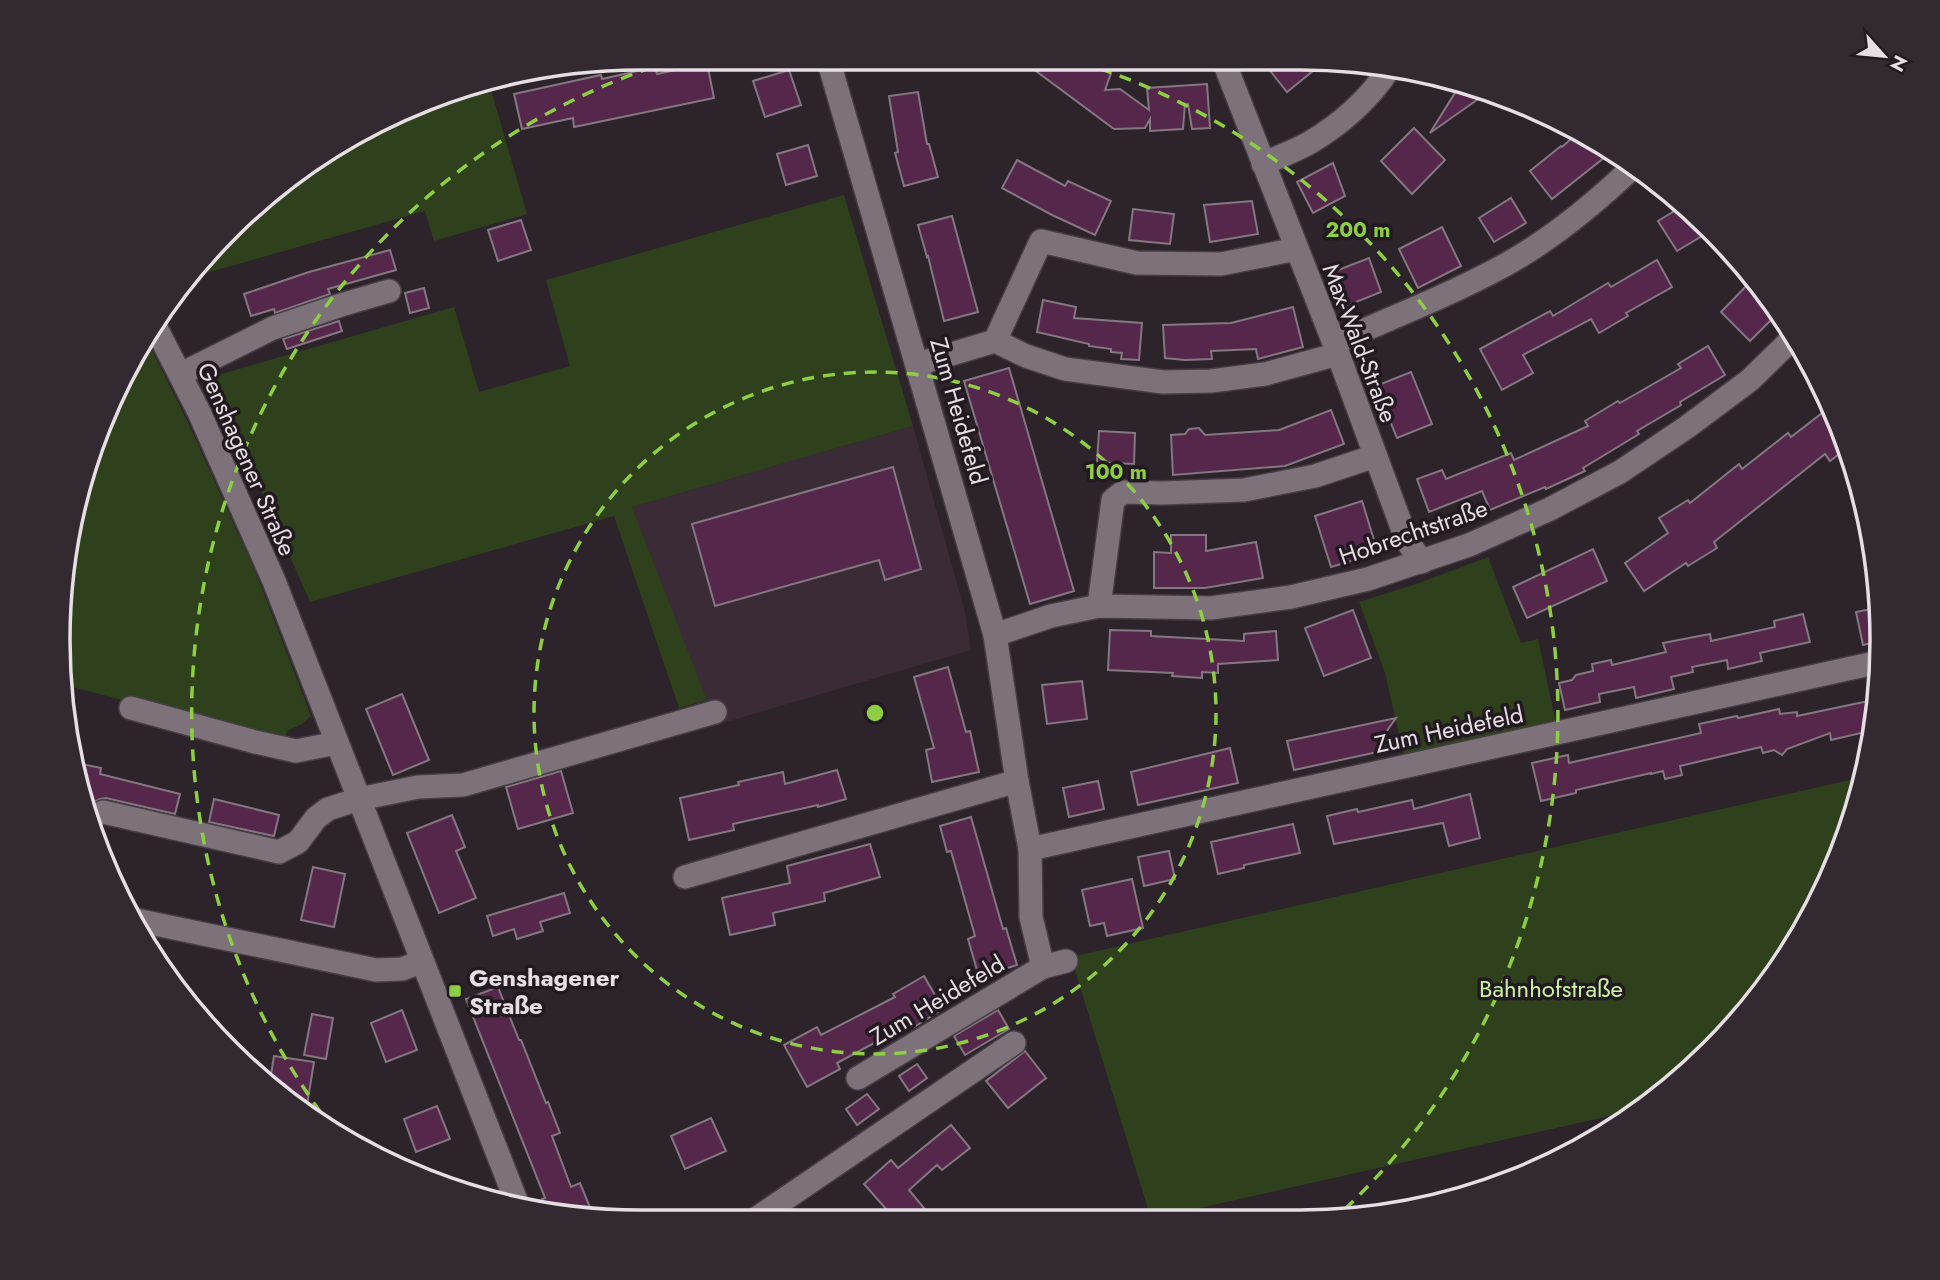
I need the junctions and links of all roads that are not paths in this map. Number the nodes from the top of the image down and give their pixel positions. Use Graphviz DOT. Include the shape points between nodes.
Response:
graph roads {
  1 [pos="831,70"];
  2 [pos="1227,70"];
  3 [pos="1384,77"];
  4 [pos="1263,163"];
  5 [pos="1626,173"];
  6 [pos="1297,249"];
  7 [pos="389,291"];
  8 [pos="159,334"];
  9 [pos="995,341"];
  10 [pos="1787,344"];
  11 [pos="1336,348"];
  12 [pos="918,364"];
  13 [pos="181,374"];
  14 [pos="1375,456"];
  15 [pos="1422,562"];
  16 [pos="1099,606"];
  17 [pos="995,635"];
  18 [pos="1869,664"];
  19 [pos="131,708"];
  20 [pos="715,712"];
  21 [pos="337,743"];
  22 [pos="1017,782"];
  23 [pos="359,799"];
  24 [pos="103,812"];
  25 [pos="1030,849"];
  26 [pos="685,877"];
  27 [pos="144,922"];
  28 [pos="1066,961"];
  29 [pos="421,962"];
  30 [pos="1043,967"];
  31 [pos="1014,1043"];
  32 [pos="858,1078"];
  33 [pos="514,1196"];
  34 [pos="769,1210"];
  1 -- 12 [label="street, Zum Heidefeld"];
  2 -- 4 [label="street, Max-Wald-Straße"];
  3 -- 4 [label="street" via="1349,114 1309,143"];
  4 -- 6 [label="street, Max-Wald-Straße"];
  5 -- 11 [label="street" via="1558,231 1506,265"];
  6 -- 9 [label="street" via="1221,264 1137,263 1041,241"];
  6 -- 11 [label="street, Max-Wald-Straße"];
  7 -- 13 [label="street" via="273,328"];
  8 -- 13 [label="street, Genshagener Straße"];
  9 -- 11 [label="street" via="1065,369 1163,382 1265,374"];
  9 -- 12 [label="street"];
  10 -- 15 [label="street, Hobrechtstraße" via="1749,380 1620,472 1550,509"];
  11 -- 14 [label="street, Max-Wald-Straße"];
  12 -- 17 [label="street, Zum Heidefeld"];
  13 -- 21 [label="street, Genshagener Straße" via="274,581"];
  14 -- 15 [label="street, Max-Wald-Straße" via="1407,541"];
  14 -- 16 [label="street" via="1315,476 1244,490 1123,492 1113,500"];
  15 -- 16 [label="street, Hobrechtstraße" via="1291,597 1211,608"];
  16 -- 17 [label="street, Hobrechtstraße"];
  17 -- 22 [label="street, Zum Heidefeld"];
  18 -- 25 [label="street, Zum Heidefeld"];
  19 -- 21 [label="street" via="296,751"];
  20 -- 23 [label="street" via="463,785 418,787"];
  21 -- 23 [label="street, Genshagener Straße"];
  22 -- 25 [label="street, Zum Heidefeld"];
  22 -- 26 [label="street"];
  23 -- 24 [label="street" via="328,809 298,842 279,852"];
  23 -- 29 [label="street, Genshagener Straße"];
  25 -- 30 [label="street, Zum Heidefeld" via="1031,917"];
  27 -- 29 [label="street" via="376,970 402,969"];
  28 -- 30 [label="street, Zum Heidefeld"];
  29 -- 33 [label="street, Genshagener Straße"];
  30 -- 32 [label="street, Zum Heidefeld"];
  31 -- 34 [label="street"];
}
